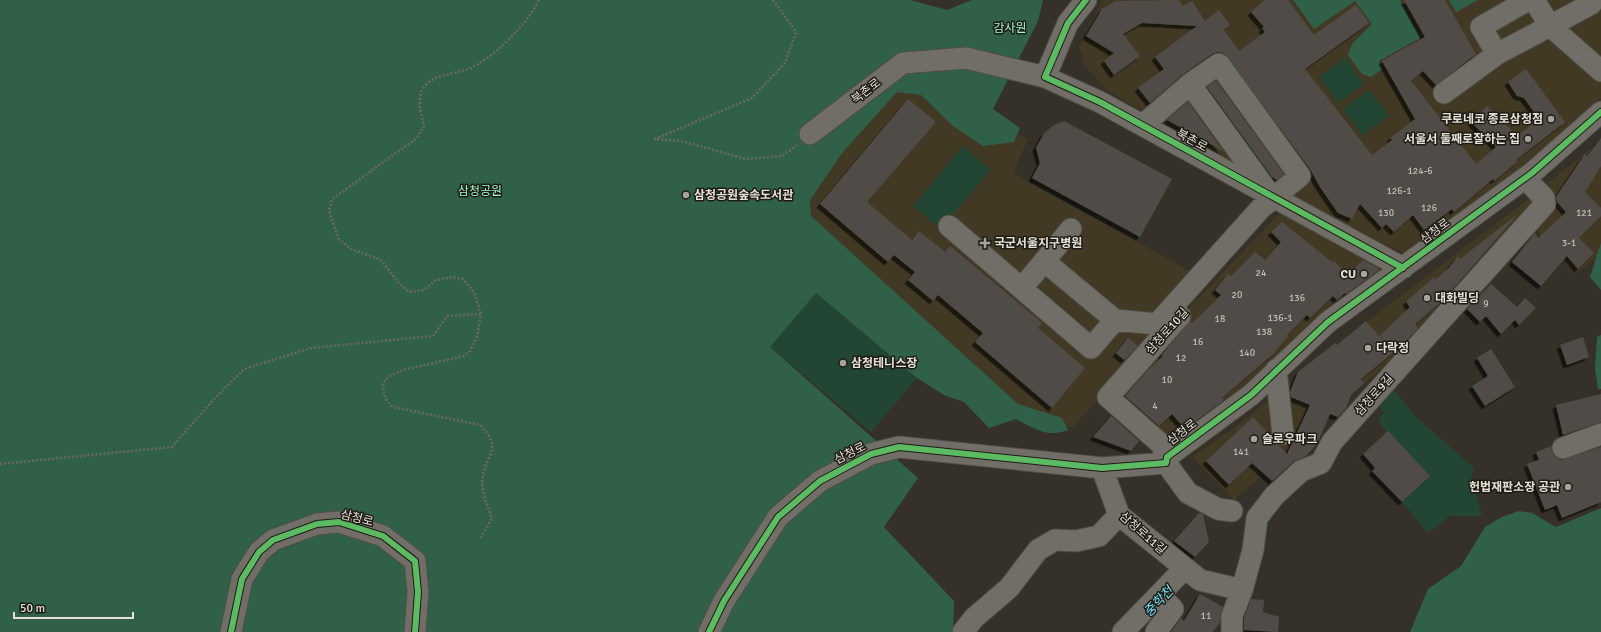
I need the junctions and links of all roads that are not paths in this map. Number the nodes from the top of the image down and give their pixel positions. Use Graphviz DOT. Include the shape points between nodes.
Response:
graph roads {
  1 [pos="1086,0"];
  2 [pos="1528,0"];
  3 [pos="1534,0"];
  4 [pos="1594,0"];
  5 [pos="1550,26"];
  6 [pos="1497,54"];
  7 [pos="1601,71"];
  8 [pos="1045,77"];
  9 [pos="1190,84"];
  10 [pos="1444,93"];
  11 [pos="1601,112"];
  12 [pos="1143,125"];
  13 [pos="810,134"];
  14 [pos="1525,178"];
  15 [pos="1272,197"];
  16 [pos="949,226"];
  17 [pos="1071,228"];
  18 [pos="1044,261"];
  19 [pos="1403,268"];
  20 [pos="1022,288"];
  21 [pos="1115,320"];
  22 [pos="1276,370"];
  23 [pos="1282,434"];
  24 [pos="1601,434"];
  25 [pos="1563,448"];
  26 [pos="1167,460"];
  27 [pos="1102,468"];
  28 [pos="1232,511"];
  29 [pos="1119,515"];
  30 [pos="1185,568"];
  31 [pos="1242,590"];
  32 [pos="1159,595"];
  33 [pos="231,632"];
  34 [pos="415,632"];
  35 [pos="709,632"];
  36 [pos="963,632"];
  37 [pos="1123,632"];
  38 [pos="1156,632"];
  39 [pos="1232,632"];
  1 -- 8 [label="street" via="1068,23"];
  2 -- 6 [label="street" via="1481,27"];
  3 -- 5 [label="street"];
  4 -- 5 [label="street"];
  5 -- 6 [label="street"];
  5 -- 7 [label="street"];
  6 -- 10 [label="street"];
  8 -- 12 [label="street, 북촌로"];
  8 -- 13 [label="street, 북촌로" via="966,58 903,63"];
  9 -- 12 [label="street"];
  9 -- 15 [label="street, 북촌로"];
  9 -- 15 [label="street" via="1219,64 1300,176"];
  11 -- 14 [label="street, 삼청로"];
  12 -- 15 [label="street, 북촌로"];
  14 -- 19 [label="street, 삼청로"];
  14 -- 31 [label="street, 삼청로9길" via="1544,198 1545,204 1332,442 1321,462 1301,471 1274,496 1257,518 1253,550"];
  15 -- 19 [label="street, 북촌로"];
  15 -- 21 [label="street" via="1157,324"];
  15 -- 26 [label="street, 삼청로10길" via="1272,214 1108,397 1161,444"];
  16 -- 20 [label="street"];
  17 -- 18 [label="street"];
  18 -- 20 [label="street"];
  18 -- 21 [label="street"];
  19 -- 22 [label="street, 삼청로" via="1328,322"];
  20 -- 21 [label="street" via="1091,348"];
  22 -- 23 [label="street"];
  22 -- 26 [label="street, 삼청로" via="1251,395"];
  24 -- 25 [label="street"];
  26 -- 27 [label="street, 삼청로"];
  26 -- 28 [label="street" via="1188,493 1218,510"];
  27 -- 29 [label="street, 삼청로11길"];
  27 -- 35 [label="street, 삼청로" via="899,447 871,454 820,481 778,517 724,601"];
  29 -- 30 [label="street, 삼청로11길"];
  29 -- 36 [label="street" via="1099,536 1076,541 1055,540 1038,550 1009,588 974,618"];
  30 -- 31 [label="street, 삼청로11길" via="1200,580"];
  30 -- 32 [label="street"];
  31 -- 39 [label="street, 삼청로9길" via="1232,616"];
  32 -- 37 [label="street"];
  32 -- 38 [label="street" via="1173,609"];
  33 -- 34 [label="street, 삼청로" via="242,579 259,552 273,540 317,524 339,522 384,536 415,561 418,592"];
}
